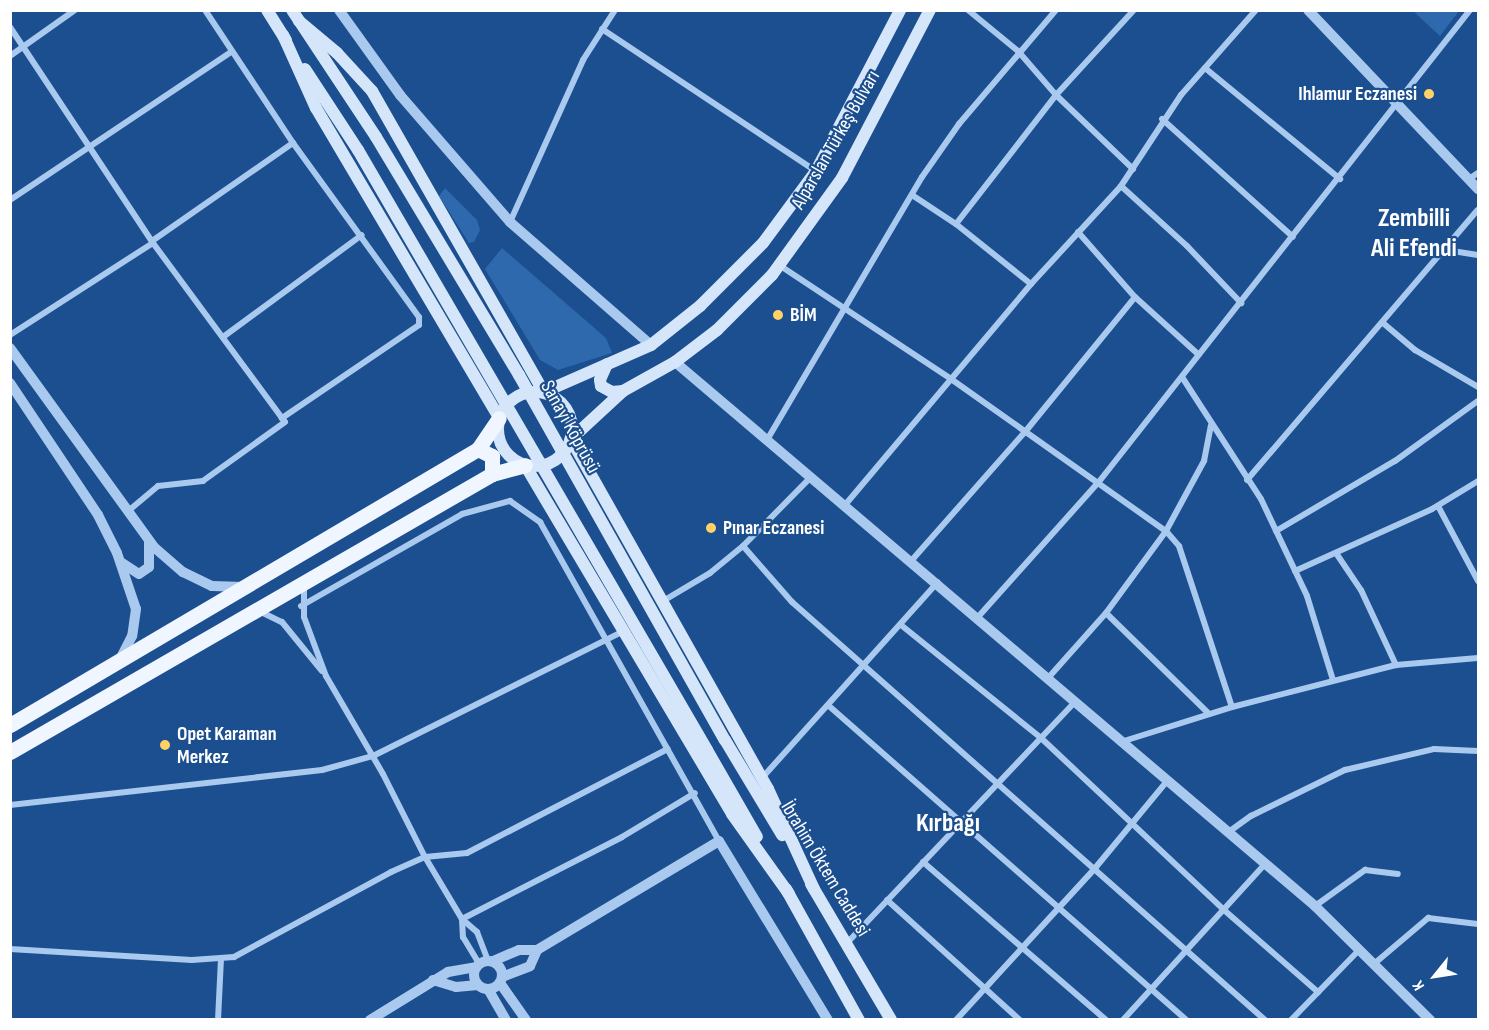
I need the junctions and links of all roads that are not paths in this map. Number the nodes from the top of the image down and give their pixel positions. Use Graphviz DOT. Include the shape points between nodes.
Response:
graph roads {
  1 [pos="75,10"];
  2 [pos="205,10"];
  3 [pos="267,10"];
  4 [pos="339,10"];
  5 [pos="615,10"];
  6 [pos="900,10"];
  7 [pos="930,10"];
  8 [pos="968,10"];
  9 [pos="1056,10"];
  10 [pos="1134,10"];
  11 [pos="1256,10"];
  12 [pos="1308,10"];
  13 [pos="1470,10"];
  14 [pos="296,16"];
  15 [pos="10,27"];
  16 [pos="602,29"];
  17 [pos="283,35"];
  18 [pos="25,47"];
  19 [pos="1018,51"];
  20 [pos="231,52"];
  21 [pos="10,56"];
  22 [pos="1205,68"];
  23 [pos="1056,95"];
  24 [pos="1398,105"];
  25 [pos="1162,120"];
  26 [pos="293,143"];
  27 [pos="90,148"];
  28 [pos="1133,169"];
  29 [pos="816,171"];
  30 [pos="1474,176"];
  31 [pos="1340,179"];
  32 [pos="1121,186"];
  33 [pos="1479,189"];
  34 [pos="912,195"];
  35 [pos="10,200"];
  36 [pos="1479,210"];
  37 [pos="510,222"];
  38 [pos="956,224"];
  39 [pos="1078,232"];
  40 [pos="362,235"];
  41 [pos="1293,237"];
  42 [pos="152,242"];
  43 [pos="1446,250"];
  44 [pos="1479,255"];
  45 [pos="779,265"];
  46 [pos="1031,284"];
  47 [pos="1135,297"];
  48 [pos="1241,303"];
  49 [pos="843,308"];
  50 [pos="1383,323"];
  51 [pos="10,335"];
  52 [pos="223,337"];
  53 [pos="651,345"];
  54 [pos="10,348"];
  55 [pos="1199,355"];
  56 [pos="675,362"];
  57 [pos="607,364"];
  58 [pos="1182,377"];
  59 [pos="951,379"];
  60 [pos="10,383"];
  61 [pos="1479,387"];
  62 [pos="623,391"];
  63 [pos="544,392"];
  64 [pos="1479,401"];
  65 [pos="282,418"];
  66 [pos="499,418"];
  67 [pos="1211,426"];
  68 [pos="1025,432"];
  69 [pos="571,439"];
  70 [pos="767,440"];
  71 [pos="478,449"];
  72 [pos="525,465"];
  73 [pos="492,474"];
  74 [pos="811,476"];
  75 [pos="1247,480"];
  76 [pos="1479,481"];
  77 [pos="1098,483"];
  78 [pos="845,505"];
  79 [pos="1438,506"];
  80 [pos="127,512"];
  81 [pos="1166,531"];
  82 [pos="1276,531"];
  83 [pos="148,540"];
  84 [pos="743,546"];
  85 [pos="1336,553"];
  86 [pos="912,560"];
  87 [pos="120,561"];
  88 [pos="1295,571"];
  89 [pos="305,581"];
  90 [pos="1479,581"];
  91 [pos="938,582"];
  92 [pos="245,587"];
  93 [pos="663,601"];
  94 [pos="301,606"];
  95 [pos="255,610"];
  96 [pos="1106,613"];
  97 [pos="978,616"];
  98 [pos="901,625"];
  99 [pos="624,631"];
  100 [pos="608,639"];
  101 [pos="1479,658"];
  102 [pos="119,661"];
  103 [pos="1396,665"];
  104 [pos="864,666"];
  105 [pos="326,676"];
  106 [pos="1049,677"];
  107 [pos="1333,680"];
  108 [pos="1076,700"];
  109 [pos="829,706"];
  110 [pos="1232,707"];
  111 [pos="1209,714"];
  112 [pos="10,725"];
  113 [pos="1041,738"];
  114 [pos="725,740"];
  115 [pos="1124,741"];
  116 [pos="668,749"];
  117 [pos="1479,750"];
  118 [pos="10,752"];
  119 [pos="373,756"];
  120 [pos="762,778"];
  121 [pos="1169,780"];
  122 [pos="997,784"];
  123 [pos="695,794"];
  124 [pos="10,805"];
  125 [pos="959,824"];
  126 [pos="1131,825"];
  127 [pos="1230,831"];
  128 [pos="720,841"];
  129 [pos="425,857"];
  130 [pos="923,862"];
  131 [pos="1266,863"];
  132 [pos="1096,867"];
  133 [pos="1398,874"];
  134 [pos="814,889"];
  135 [pos="789,894"];
  136 [pos="887,900"];
  137 [pos="1315,906"];
  138 [pos="1058,909"];
  139 [pos="1224,910"];
  140 [pos="462,919"];
  141 [pos="1479,924"];
  142 [pos="847,943"];
  143 [pos="1022,946"];
  144 [pos="1360,948"];
  145 [pos="10,949"];
  146 [pos="537,950"];
  147 [pos="1188,950"];
  148 [pos="221,958"];
  149 [pos="484,963"];
  150 [pos="1375,963"];
  151 [pos="433,980"];
  152 [pos="501,980"];
  153 [pos="483,987"];
  154 [pos="984,988"];
  155 [pos="1152,988"];
  156 [pos="1318,992"];
  157 [pos="218,1020"];
  158 [pos="370,1020"];
  159 [pos="506,1020"];
  160 [pos="526,1020"];
  161 [pos="828,1020"];
  162 [pos="859,1020"];
  163 [pos="891,1020"];
  164 [pos="956,1020"];
  165 [pos="1020,1020"];
  166 [pos="1106,1020"];
  167 [pos="1123,1020"];
  168 [pos="1186,1020"];
  169 [pos="1265,1020"];
  170 [pos="1291,1020"];
  171 [pos="1430,1020"];
  1 -- 18 [label="street"];
  2 -- 20 [label="street"];
  3 -- 17 [label="main road"];
  4 -- 37 [label="street" via="400,95"];
  5 -- 16 [label="street"];
  6 -- 29 [label="main road, Alparslan Türkeş Bulvarı"];
  7 -- 45 [label="main road, Alparslan Türkeş Bulvarı" via="842,178"];
  8 -- 19 [label="street"];
  9 -- 19 [label="street"];
  10 -- 23 [label="street"];
  11 -- 22 [label="street"];
  12 -- 24 [label="street"];
  13 -- 24 [label="street"];
  14 -- 63 [label="main road" via="372,91"];
  14 -- 114 [label="main road, Sanayi Köprüsü, bridge" via="376,137 519,375"];
  15 -- 18 [label="street"];
  16 -- 29 [label="street"];
  16 -- 37 [label="street" via="583,60"];
  17 -- 66 [label="main road" via="316,108"];
  17 -- 135 [label="main road, bridge" via="358,150"];
  18 -- 21 [label="street"];
  18 -- 27 [label="street"];
  19 -- 23 [label="street"];
  19 -- 34 [label="street" via="959,124"];
  20 -- 26 [label="street"];
  20 -- 27 [label="street"];
  22 -- 25 [label="street"];
  22 -- 31 [label="street"];
  23 -- 28 [label="street"];
  23 -- 38 [label="street"];
  24 -- 30 [label="street"];
  24 -- 31 [label="street"];
  25 -- 28 [label="street" via="1158,136"];
  25 -- 41 [label="street"];
  26 -- 40 [label="street"];
  26 -- 42 [label="street"];
  27 -- 35 [label="street"];
  27 -- 42 [label="street"];
  28 -- 32 [label="street"];
  29 -- 53 [label="main road, Alparslan Türkeş Bulvarı" via="763,243 700,306"];
  30 -- 33 [label="street"];
  31 -- 41 [label="street"];
  32 -- 39 [label="street"];
  32 -- 48 [label="street" via="1187,246"];
  34 -- 38 [label="street"];
  34 -- 49 [label="street"];
  36 -- 43 [label="street"];
  37 -- 53 [label="street"];
  38 -- 46 [label="street"];
  39 -- 46 [label="street"];
  39 -- 47 [label="street"];
  40 -- 52 [label="street"];
  40 -- 65 [label="street" via="413,306 419,325"];
  41 -- 48 [label="street"];
  42 -- 51 [label="street"];
  42 -- 52 [label="street"];
  43 -- 44 [label="street"];
  43 -- 50 [label="street"];
  45 -- 49 [label="street"];
  45 -- 56 [label="main road, Alparslan Türkeş Bulvarı" via="717,330"];
  46 -- 59 [label="street"];
  47 -- 55 [label="street"];
  47 -- 68 [label="street"];
  48 -- 55 [label="street"];
  49 -- 59 [label="street"];
  49 -- 70 [label="street"];
  50 -- 61 [label="street" via="1415,350"];
  50 -- 75 [label="street"];
  52 -- 65 [label="street"];
  53 -- 57 [label="main road, Alparslan Türkeş Bulvarı"];
  54 -- 80 [label="street"];
  55 -- 58 [label="street"];
  56 -- 62 [label="main road, Alparslan Türkeş Bulvarı"];
  56 -- 70 [label="street"];
  57 -- 62 [label="main road" via="600,380 602,386 612,392"];
  57 -- 63 [label="main road, Alparslan Türkeş Bulvarı"];
  58 -- 67 [label="street"];
  58 -- 77 [label="street"];
  59 -- 68 [label="street"];
  59 -- 78 [label="street"];
  60 -- 87 [label="street" via="98,515"];
  62 -- 69 [label="main road, Alparslan Türkeş Bulvarı"];
  63 -- 66 [label="main road" via="521,393"];
  63 -- 69 [label="main road" via="564,405 570,415"];
  64 -- 82 [label="street" via="1395,461"];
  65 -- 80 [label="street" via="285,422 218,472 203,481 158,486"];
  66 -- 71 [label="main road"];
  66 -- 72 [label="main road" via="500,442 506,452"];
  67 -- 75 [label="street"];
  67 -- 81 [label="street" via="1204,461"];
  68 -- 77 [label="street"];
  68 -- 86 [label="street"];
  69 -- 72 [label="main road" via="558,458 548,464"];
  69 -- 93 [label="main road"];
  70 -- 74 [label="street"];
  71 -- 73 [label="main road" via="492,456"];
  71 -- 92 [label="main road"];
  72 -- 73 [label="main road"];
  72 -- 99 [label="main road"];
  73 -- 89 [label="main road"];
  74 -- 78 [label="street"];
  74 -- 84 [label="street"];
  75 -- 82 [label="street"];
  76 -- 79 [label="street"];
  77 -- 81 [label="street"];
  77 -- 97 [label="street"];
  78 -- 86 [label="street"];
  79 -- 85 [label="street"];
  79 -- 90 [label="street"];
  80 -- 83 [label="street"];
  81 -- 96 [label="street"];
  81 -- 110 [label="street" via="1179,546"];
  82 -- 88 [label="street"];
  83 -- 87 [label="street" via="149,567 139,574"];
  83 -- 92 [label="street" via="192,577 212,586"];
  84 -- 93 [label="street" via="710,573"];
  84 -- 104 [label="street" via="792,602"];
  85 -- 88 [label="street"];
  85 -- 103 [label="street" via="1361,590"];
  86 -- 91 [label="street"];
  87 -- 102 [label="street" via="136,609 132,636"];
  88 -- 107 [label="street" via="1307,596"];
  89 -- 94 [label="street"];
  89 -- 95 [label="main road"];
  91 -- 97 [label="street"];
  91 -- 98 [label="street"];
  92 -- 102 [label="main road"];
  93 -- 120 [label="main road"];
  94 -- 100 [label="street" via="462,514 510,501 540,522"];
  94 -- 105 [label="street"];
  95 -- 105 [label="street" via="282,622"];
  95 -- 118 [label="main road"];
  96 -- 106 [label="street"];
  96 -- 111 [label="street"];
  97 -- 106 [label="street"];
  98 -- 104 [label="street"];
  98 -- 113 [label="street"];
  99 -- 100 [label="street"];
  99 -- 135 [label="main road" via="732,814"];
  100 -- 116 [label="street"];
  100 -- 119 [label="street"];
  101 -- 103 [label="street"];
  102 -- 112 [label="main road"];
  103 -- 107 [label="street"];
  104 -- 109 [label="street"];
  104 -- 122 [label="street"];
  105 -- 119 [label="street"];
  106 -- 108 [label="street"];
  107 -- 110 [label="street"];
  108 -- 113 [label="street"];
  108 -- 115 [label="street"];
  109 -- 120 [label="street"];
  109 -- 125 [label="street"];
  110 -- 111 [label="street"];
  111 -- 115 [label="street"];
  113 -- 122 [label="street"];
  113 -- 126 [label="street"];
  114 -- 134 [label="main road, İbrahim Öktem Caddesi"];
  115 -- 121 [label="street"];
  116 -- 123 [label="street"];
  116 -- 129 [label="street" via="467,853"];
  117 -- 127 [label="street" via="1434,749 1345,770 1261,811"];
  119 -- 124 [label="street" via="322,770"];
  119 -- 129 [label="street"];
  120 -- 134 [label="main road"];
  121 -- 126 [label="street"];
  121 -- 127 [label="street"];
  122 -- 125 [label="street"];
  122 -- 132 [label="street"];
  123 -- 128 [label="street"];
  123 -- 140 [label="street" via="622,837"];
  125 -- 130 [label="street"];
  125 -- 138 [label="street"];
  126 -- 132 [label="street"];
  126 -- 139 [label="street"];
  127 -- 131 [label="street"];
  128 -- 146 [label="street"];
  128 -- 161 [label="street"];
  129 -- 140 [label="street"];
  129 -- 148 [label="street" via="234,957"];
  130 -- 136 [label="street"];
  130 -- 143 [label="street"];
  131 -- 137 [label="street"];
  131 -- 139 [label="street"];
  132 -- 138 [label="street"];
  132 -- 147 [label="street"];
  133 -- 137 [label="street" via="1365,870"];
  134 -- 142 [label="main road, İbrahim Öktem Caddesi"];
  135 -- 162 [label="main road"];
  136 -- 142 [label="street"];
  136 -- 154 [label="street"];
  137 -- 144 [label="street"];
  138 -- 143 [label="street"];
  138 -- 155 [label="street"];
  139 -- 147 [label="street"];
  139 -- 156 [label="street"];
  140 -- 149 [label="street" via="463,937"];
  140 -- 149 [label="street" via="477,932"];
  141 -- 150 [label="street" via="1428,918"];
  142 -- 163 [label="main road, İbrahim Öktem Caddesi"];
  143 -- 154 [label="street"];
  143 -- 166 [label="street"];
  144 -- 150 [label="street"];
  144 -- 156 [label="street"];
  145 -- 148 [label="street" via="192,960"];
  146 -- 149 [label="street" via="519,950"];
  146 -- 152 [label="street" via="530,966"];
  147 -- 155 [label="street"];
  147 -- 169 [label="street"];
  148 -- 157 [label="street"];
  149 -- 151 [label="street"];
  149 -- 152 [label="street"];
  149 -- 153 [label="street"];
  150 -- 171 [label="street"];
  151 -- 153 [label="street" via="456,987"];
  151 -- 158 [label="street"];
  152 -- 153 [label="street"];
  152 -- 160 [label="street"];
  153 -- 159 [label="street"];
  154 -- 164 [label="street"];
  154 -- 165 [label="street"];
  155 -- 167 [label="street"];
  155 -- 168 [label="street"];
  156 -- 170 [label="street"];
}
